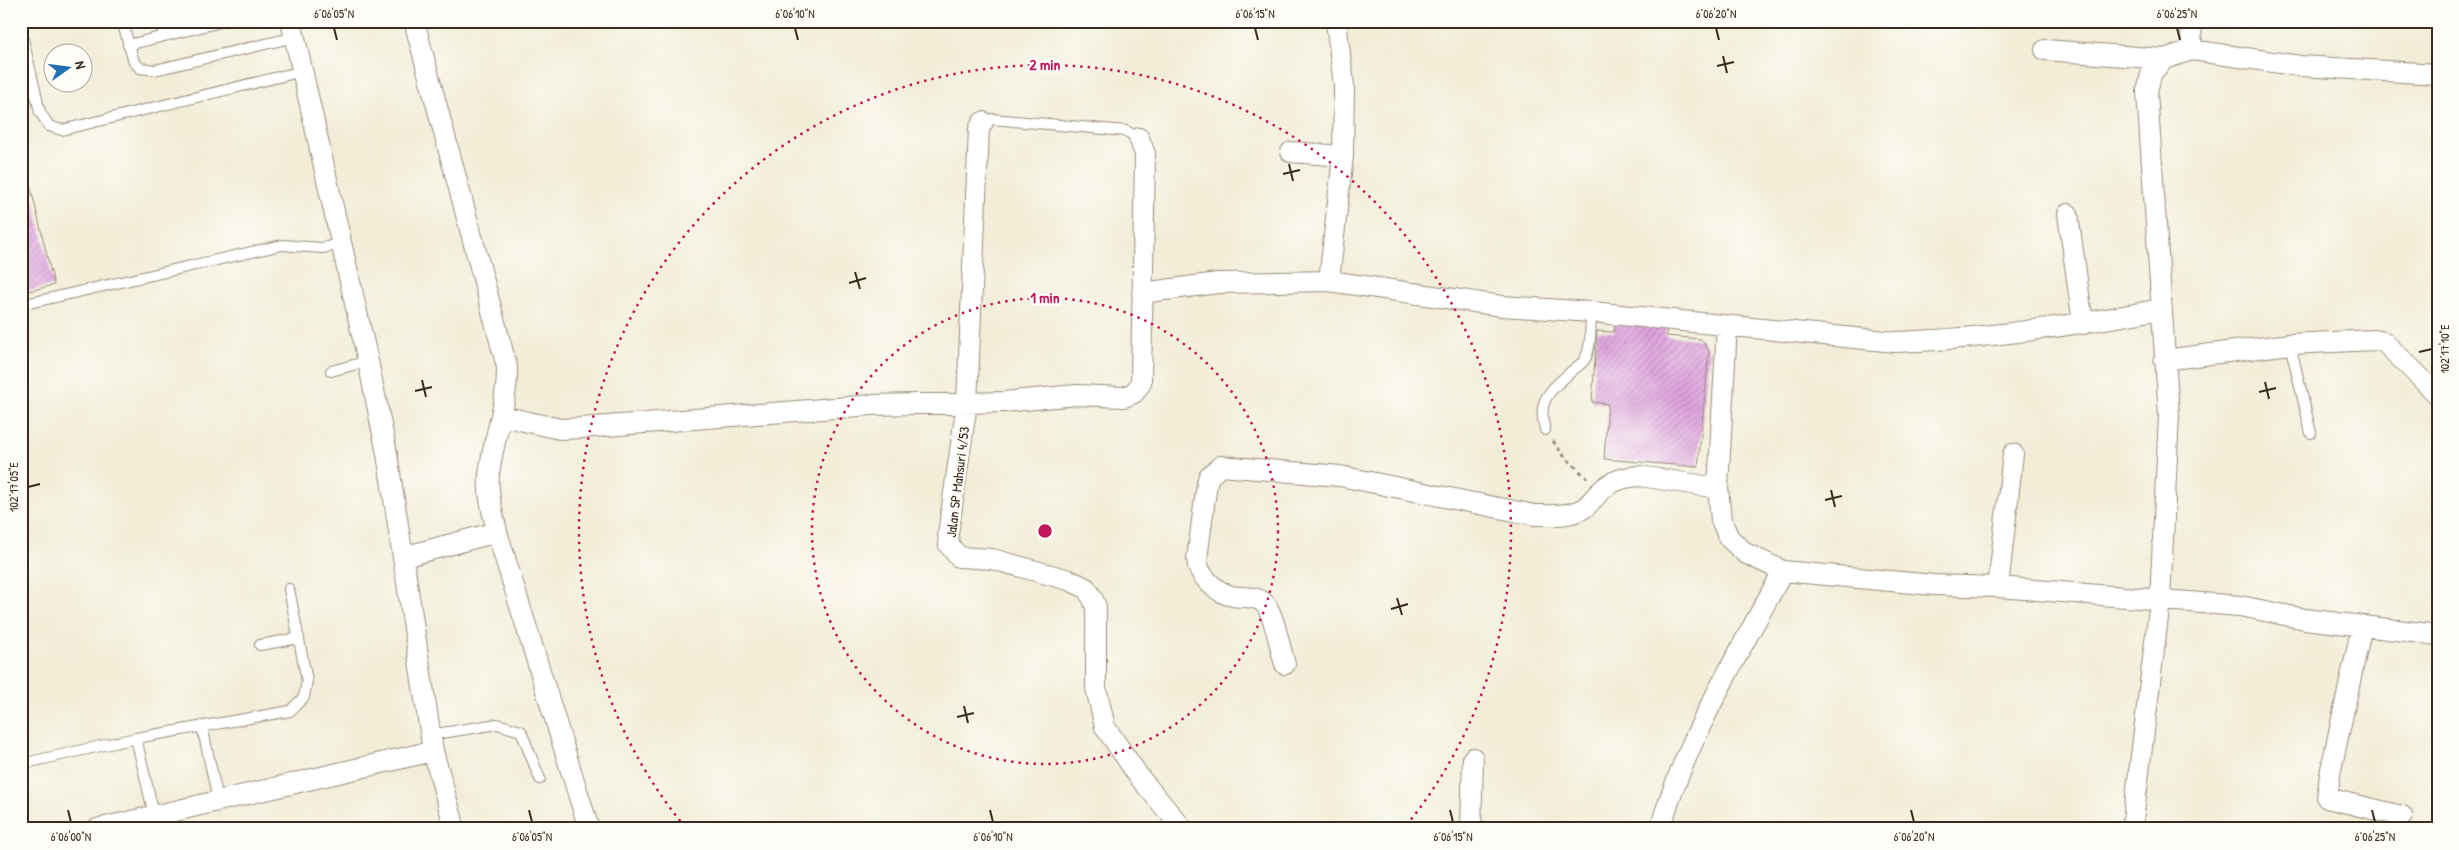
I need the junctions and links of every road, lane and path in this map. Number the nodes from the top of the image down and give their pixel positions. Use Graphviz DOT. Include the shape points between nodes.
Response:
graph roads {
  1 [pos="122,21"];
  2 [pos="161,21"];
  3 [pos="225,21"];
  4 [pos="414,21"];
  5 [pos="1336,21"];
  6 [pos="2191,21"];
  7 [pos="293,29"];
  8 [pos="21,30"];
  9 [pos="164,36"];
  10 [pos="128,45"];
  11 [pos="2046,50"];
  12 [pos="2192,50"];
  13 [pos="2164,59"];
  14 [pos="303,71"];
  15 [pos="2438,74"];
  16 [pos="983,122"];
  17 [pos="1139,138"];
  18 [pos="1291,152"];
  19 [pos="1343,156"];
  20 [pos="2068,214"];
  21 [pos="342,244"];
  22 [pos="1328,281"];
  23 [pos="1142,294"];
  24 [pos="21,305"];
  25 [pos="2160,310"];
  26 [pos="1591,312"];
  27 [pos="2083,324"];
  28 [pos="1727,326"];
  29 [pos="2290,344"];
  30 [pos="368,360"];
  31 [pos="2164,360"];
  32 [pos="331,371"];
  33 [pos="2436,393"];
  34 [pos="967,403"];
  35 [pos="502,416"];
  36 [pos="1545,430"];
  37 [pos="2311,433"];
  38 [pos="2013,454"];
  39 [pos="1718,488"];
  40 [pos="1602,489"];
  41 [pos="497,532"];
  42 [pos="403,557"];
  43 [pos="1783,571"];
  44 [pos="1998,587"];
  45 [pos="289,589"];
  46 [pos="2160,601"];
  47 [pos="2362,626"];
  48 [pos="2438,635"];
  49 [pos="299,638"];
  50 [pos="260,645"];
  51 [pos="1285,664"];
  52 [pos="202,726"];
  53 [pos="136,738"];
  54 [pos="432,743"];
  55 [pos="1472,758"];
  56 [pos="21,764"];
  57 [pos="540,779"];
  58 [pos="218,800"];
  59 [pos="154,815"];
  60 [pos="2402,816"];
  61 [pos="97,829"];
  62 [pos="455,829"];
  63 [pos="589,829"];
  64 [pos="1183,829"];
  65 [pos="1471,829"];
  66 [pos="1660,829"];
  67 [pos="2132,829"];
  1 -- 10 [label="lane"];
  2 -- 9 [label="lane"];
  3 -- 9 [label="lane"];
  4 -- 35 [label="street" via="504,353 507,381"];
  5 -- 19 [label="street" via="1344,86"];
  6 -- 12 [label="street"];
  7 -- 10 [label="lane" via="155,70 140,68 134,62"];
  7 -- 14 [label="street"];
  8 -- 14 [label="lane" via="40,112 49,126 62,130"];
  9 -- 10 [label="lane"];
  11 -- 13 [label="street"];
  12 -- 13 [label="street"];
  12 -- 15 [label="street" via="2300,66"];
  13 -- 25 [label="street" via="2151,74 2147,92"];
  14 -- 21 [label="street"];
  16 -- 17 [label="lane" via="992,119 1126,131"];
  16 -- 34 [label="street, Jalan SP Mahsuri 4/53" via="979,129"];
  17 -- 23 [label="street" via="1145,154"];
  18 -- 19 [label="street"];
  19 -- 22 [label="street"];
  20 -- 27 [label="street"];
  21 -- 24 [label="lane" via="322,248 282,245"];
  21 -- 30 [label="street"];
  22 -- 23 [label="street" via="1218,283"];
  22 -- 26 [label="street" via="1502,306"];
  23 -- 34 [label="street" via="1140,382 1134,393 1124,397 1076,395"];
  25 -- 27 [label="street"];
  25 -- 31 [label="street"];
  26 -- 28 [label="street"];
  26 -- 36 [label="lane" via="1584,360 1549,390 1543,403 1541,418"];
  27 -- 28 [label="street" via="1895,342"];
  28 -- 39 [label="street"];
  29 -- 31 [label="street"];
  29 -- 33 [label="street" via="2384,342"];
  29 -- 37 [label="lane"];
  30 -- 32 [label="lane"];
  30 -- 42 [label="street"];
  31 -- 46 [label="street" via="2169,415"];
  34 -- 35 [label="street" via="872,405 560,429"];
  34 -- 64 [label="street, Jalan SP Mahsuri 4/53" via="949,545 959,557 992,559 1069,580 1086,588 1096,607 1096,688 1105,727 1140,778"];
  35 -- 41 [label="street" via="489,479 489,498"];
  36 -- 40 [label="path" via="1575,468"];
  38 -- 44 [label="street"];
  39 -- 40 [label="street" via="1628,476"];
  39 -- 43 [label="street" via="1721,520 1728,538 1745,553"];
  40 -- 51 [label="street" via="1586,507 1577,511 1561,516 1534,515 1340,476 1228,466 1214,470 1207,483 1196,560 1198,570 1227,595 1263,602 1270,612"];
  41 -- 42 [label="street"];
  41 -- 63 [label="street"];
  42 -- 54 [label="street"];
  43 -- 44 [label="street" via="1934,585"];
  43 -- 66 [label="street" via="1704,715"];
  44 -- 46 [label="street"];
  45 -- 49 [label="lane"];
  46 -- 47 [label="street" via="2240,606"];
  46 -- 67 [label="street"];
  47 -- 48 [label="street"];
  47 -- 60 [label="street" via="2327,798"];
  49 -- 50 [label="lane"];
  49 -- 52 [label="lane" via="307,681 304,697 290,711"];
  52 -- 53 [label="lane"];
  52 -- 58 [label="lane"];
  53 -- 56 [label="lane"];
  53 -- 59 [label="lane"];
  54 -- 57 [label="lane" via="496,724 522,731"];
  54 -- 58 [label="street"];
  54 -- 62 [label="street"];
  55 -- 65 [label="street"];
  58 -- 59 [label="street"];
  59 -- 61 [label="street"];
}
